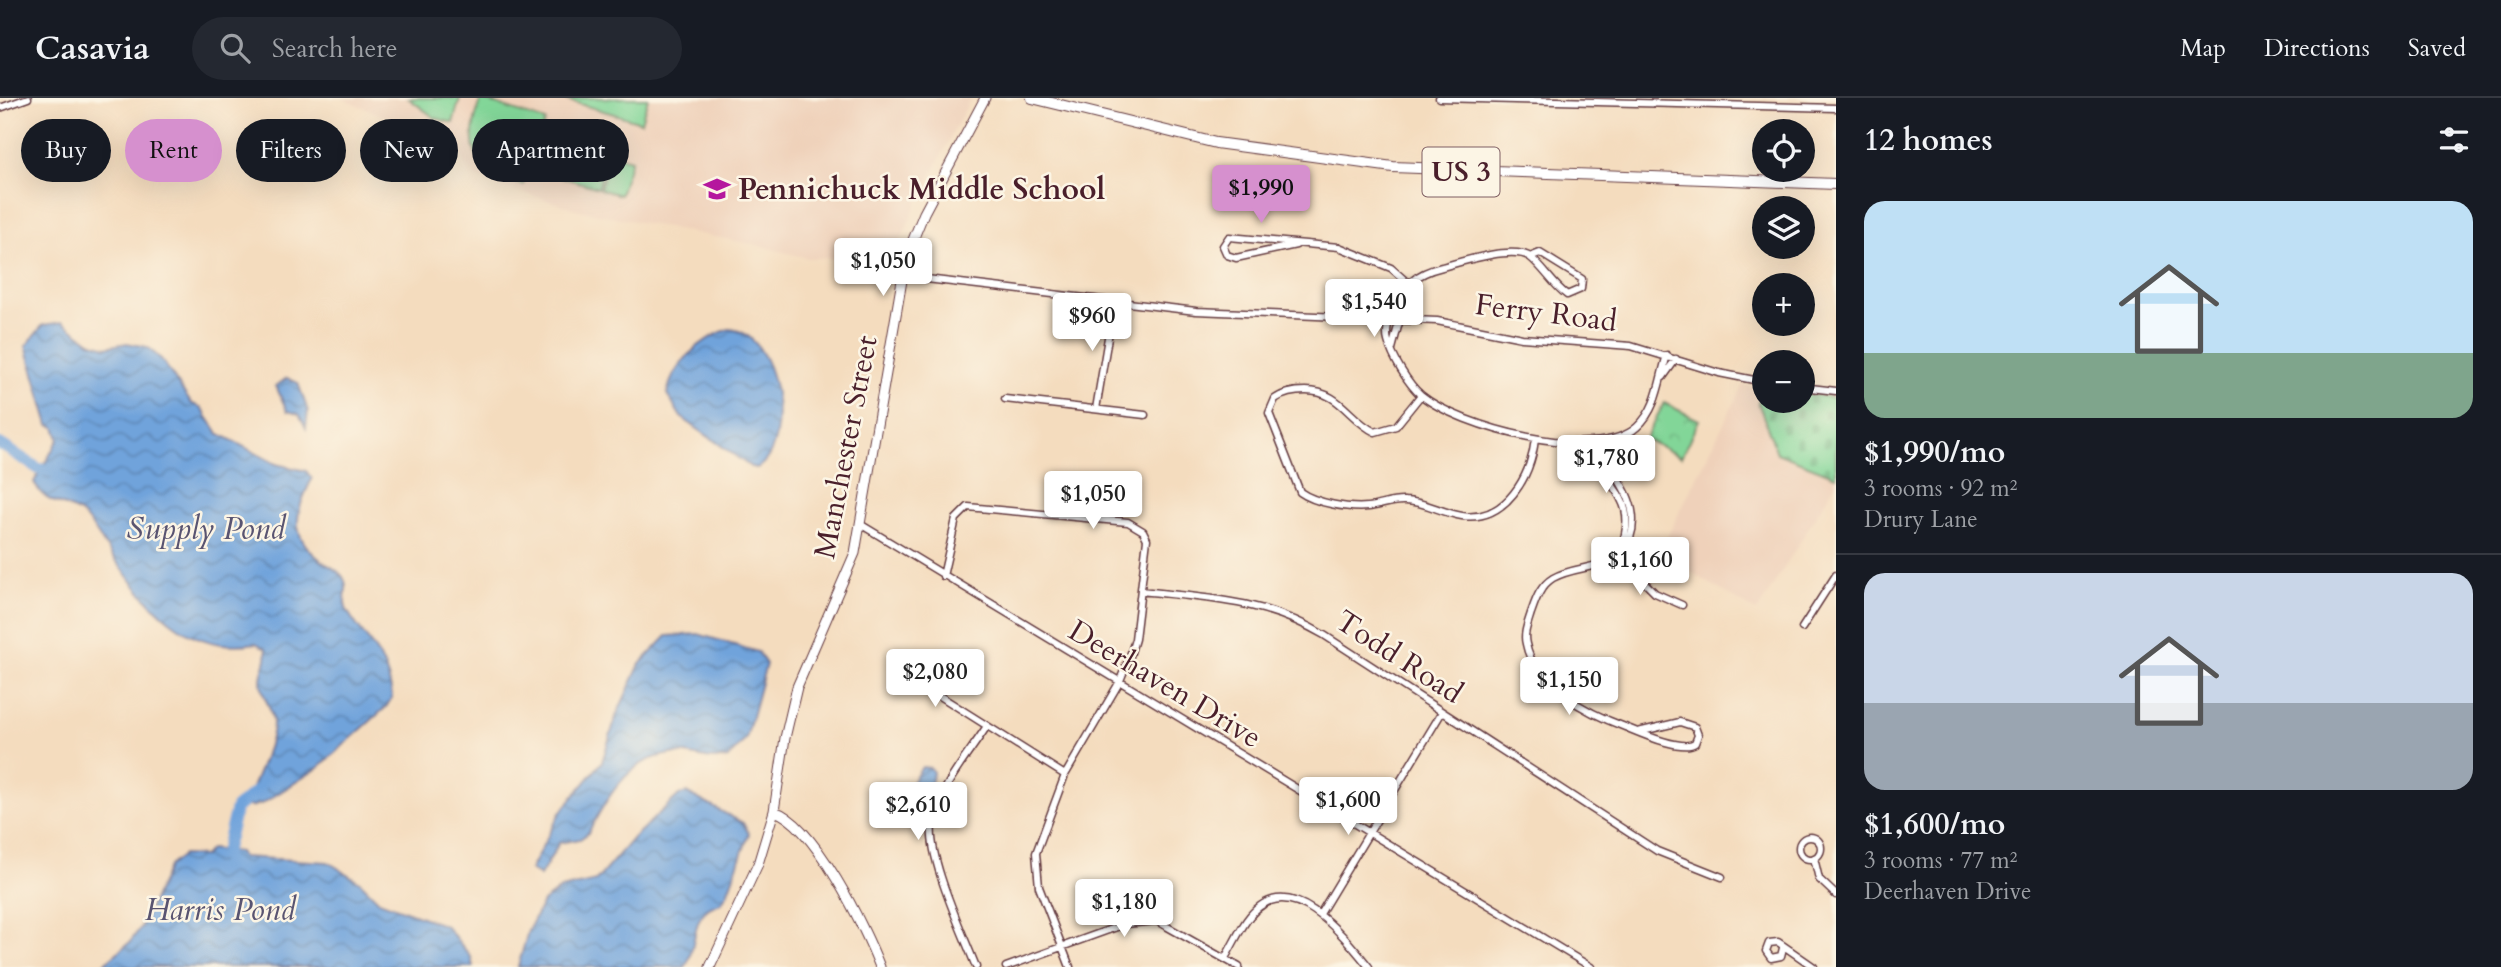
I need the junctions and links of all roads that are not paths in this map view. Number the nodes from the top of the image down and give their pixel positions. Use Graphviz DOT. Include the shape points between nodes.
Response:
graph roads {
  1 [pos="28,98"];
  2 [pos="985,98"];
  3 [pos="1032,98"];
  4 [pos="1439,98"];
  5 [pos="1512,99"];
  6 [pos="1599,100"];
  7 [pos="1680,101"];
  8 [pos="0,108"];
  9 [pos="1836,108"];
  10 [pos="1836,184"];
  11 [pos="1296,245"];
  12 [pos="1531,257"];
  13 [pos="901,276"];
  14 [pos="1408,283"];
  15 [pos="1402,293"];
  16 [pos="1114,302"];
  17 [pos="1400,320"];
  18 [pos="1389,321"];
  19 [pos="1392,349"];
  20 [pos="1667,355"];
  21 [pos="1676,359"];
  22 [pos="1663,376"];
  23 [pos="1752,380"];
  24 [pos="1815,389"];
  25 [pos="1836,391"];
  26 [pos="1421,395"];
  27 [pos="1005,399"];
  28 [pos="1096,409"];
  29 [pos="1145,415"];
  30 [pos="1535,439"];
  31 [pos="1594,442"];
  32 [pos="860,524"];
  33 [pos="1618,556"];
  34 [pos="1836,575"];
  35 [pos="943,576"];
  36 [pos="1141,591"];
  37 [pos="1682,605"];
  38 [pos="1802,628"];
  39 [pos="1119,683"];
  40 [pos="921,684"];
  41 [pos="1442,712"];
  42 [pos="987,726"];
  43 [pos="1638,733"];
  44 [pos="1065,775"];
  45 [pos="774,811"];
  46 [pos="1368,834"];
  47 [pos="1814,858"];
  48 [pos="1722,877"];
  49 [pos="1836,895"];
  50 [pos="1320,914"];
  51 [pos="1062,947"];
  52 [pos="1783,948"];
  53 [pos="1225,958"];
  54 [pos="710,967"];
  55 [pos="880,967"];
  56 [pos="976,967"];
  57 [pos="1006,967"];
  58 [pos="1070,967"];
  59 [pos="1239,967"];
  60 [pos="1369,967"];
  61 [pos="1591,967"];
  62 [pos="1814,967"];
  1 -- 8 [label="street"];
  2 -- 13 [label="street, Manchester Street" via="925,213"];
  3 -- 10 [label="main road, US 3" via="1229,145 1393,167"];
  4 -- 5 [label="street"];
  5 -- 6 [label="street"];
  6 -- 7 [label="street"];
  7 -- 9 [label="street"];
  11 -- 11 [label="street" via="1240,236 1229,237 1223,246 1236,258"];
  11 -- 14 [label="street" via="1339,247 1391,268"];
  12 -- 12 [label="street" via="1567,295 1581,289 1582,279 1576,273 1540,253"];
  12 -- 14 [label="street" via="1489,255 1425,271"];
  13 -- 16 [label="street, Ferry Road"];
  13 -- 32 [label="street, Manchester Street"];
  14 -- 15 [label="street"];
  15 -- 17 [label="street" via="1405,300"];
  15 -- 18 [label="street"];
  16 -- 18 [label="street, Ferry Road"];
  16 -- 28 [label="street"];
  17 -- 18 [label="street, Ferry Road"];
  17 -- 19 [label="street"];
  17 -- 20 [label="street, Ferry Road" via="1437,321 1522,338 1631,346"];
  18 -- 19 [label="street"];
  19 -- 26 [label="street"];
  20 -- 21 [label="street, Ferry Road"];
  20 -- 22 [label="street"];
  21 -- 22 [label="street"];
  21 -- 23 [label="street, Ferry Road"];
  22 -- 31 [label="street" via="1653,405 1639,425 1618,438"];
  24 -- 25 [label="street"];
  26 -- 30 [label="street" via="1503,433"];
  26 -- 30 [label="street" via="1396,426 1375,432 1325,393 1290,392 1275,399 1269,413 1300,492 1353,507 1405,500 1475,516 1497,508 1522,483 1533,459"];
  27 -- 28 [label="street"];
  28 -- 29 [label="street"];
  30 -- 31 [label="street"];
  31 -- 33 [label="street" via="1631,505 1631,536"];
  32 -- 35 [label="street, Deerhaven Drive"];
  32 -- 45 [label="street, Manchester Street" via="848,573 797,687"];
  33 -- 37 [label="street" via="1655,593"];
  33 -- 43 [label="street" via="1554,577 1542,587 1525,643 1547,678 1573,704"];
  34 -- 38 [label="street"];
  35 -- 36 [label="street" via="956,519 961,511 976,506 1136,525 1147,539"];
  35 -- 39 [label="street, Deerhaven Drive"];
  36 -- 39 [label="street" via="1135,639"];
  36 -- 41 [label="street, Todd Road" via="1254,605 1287,615"];
  39 -- 44 [label="street"];
  39 -- 46 [label="street, Deerhaven Drive"];
  40 -- 42 [label="street"];
  41 -- 46 [label="street"];
  41 -- 48 [label="street, Todd Road" via="1657,851"];
  42 -- 44 [label="street"];
  42 -- 56 [label="street" via="938,804 931,829 934,854"];
  43 -- 43 [label="street" via="1684,747 1692,745 1698,735 1695,727 1685,722"];
  44 -- 51 [label="street" via="1040,836 1035,870"];
  45 -- 54 [label="street, Manchester Street" via="758,864"];
  45 -- 55 [label="street" via="793,820 807,836 857,914"];
  46 -- 50 [label="street"];
  46 -- 61 [label="street, Deerhaven Drive"];
  47 -- 49 [label="street" via="1819,879"];
  50 -- 53 [label="street" via="1293,901 1275,899 1264,904 1250,916"];
  50 -- 60 [label="street"];
  51 -- 53 [label="street" via="1125,924 1157,921"];
  51 -- 57 [label="street"];
  51 -- 58 [label="street"];
  52 -- 62 [label="street"];
  53 -- 59 [label="street"];
}
